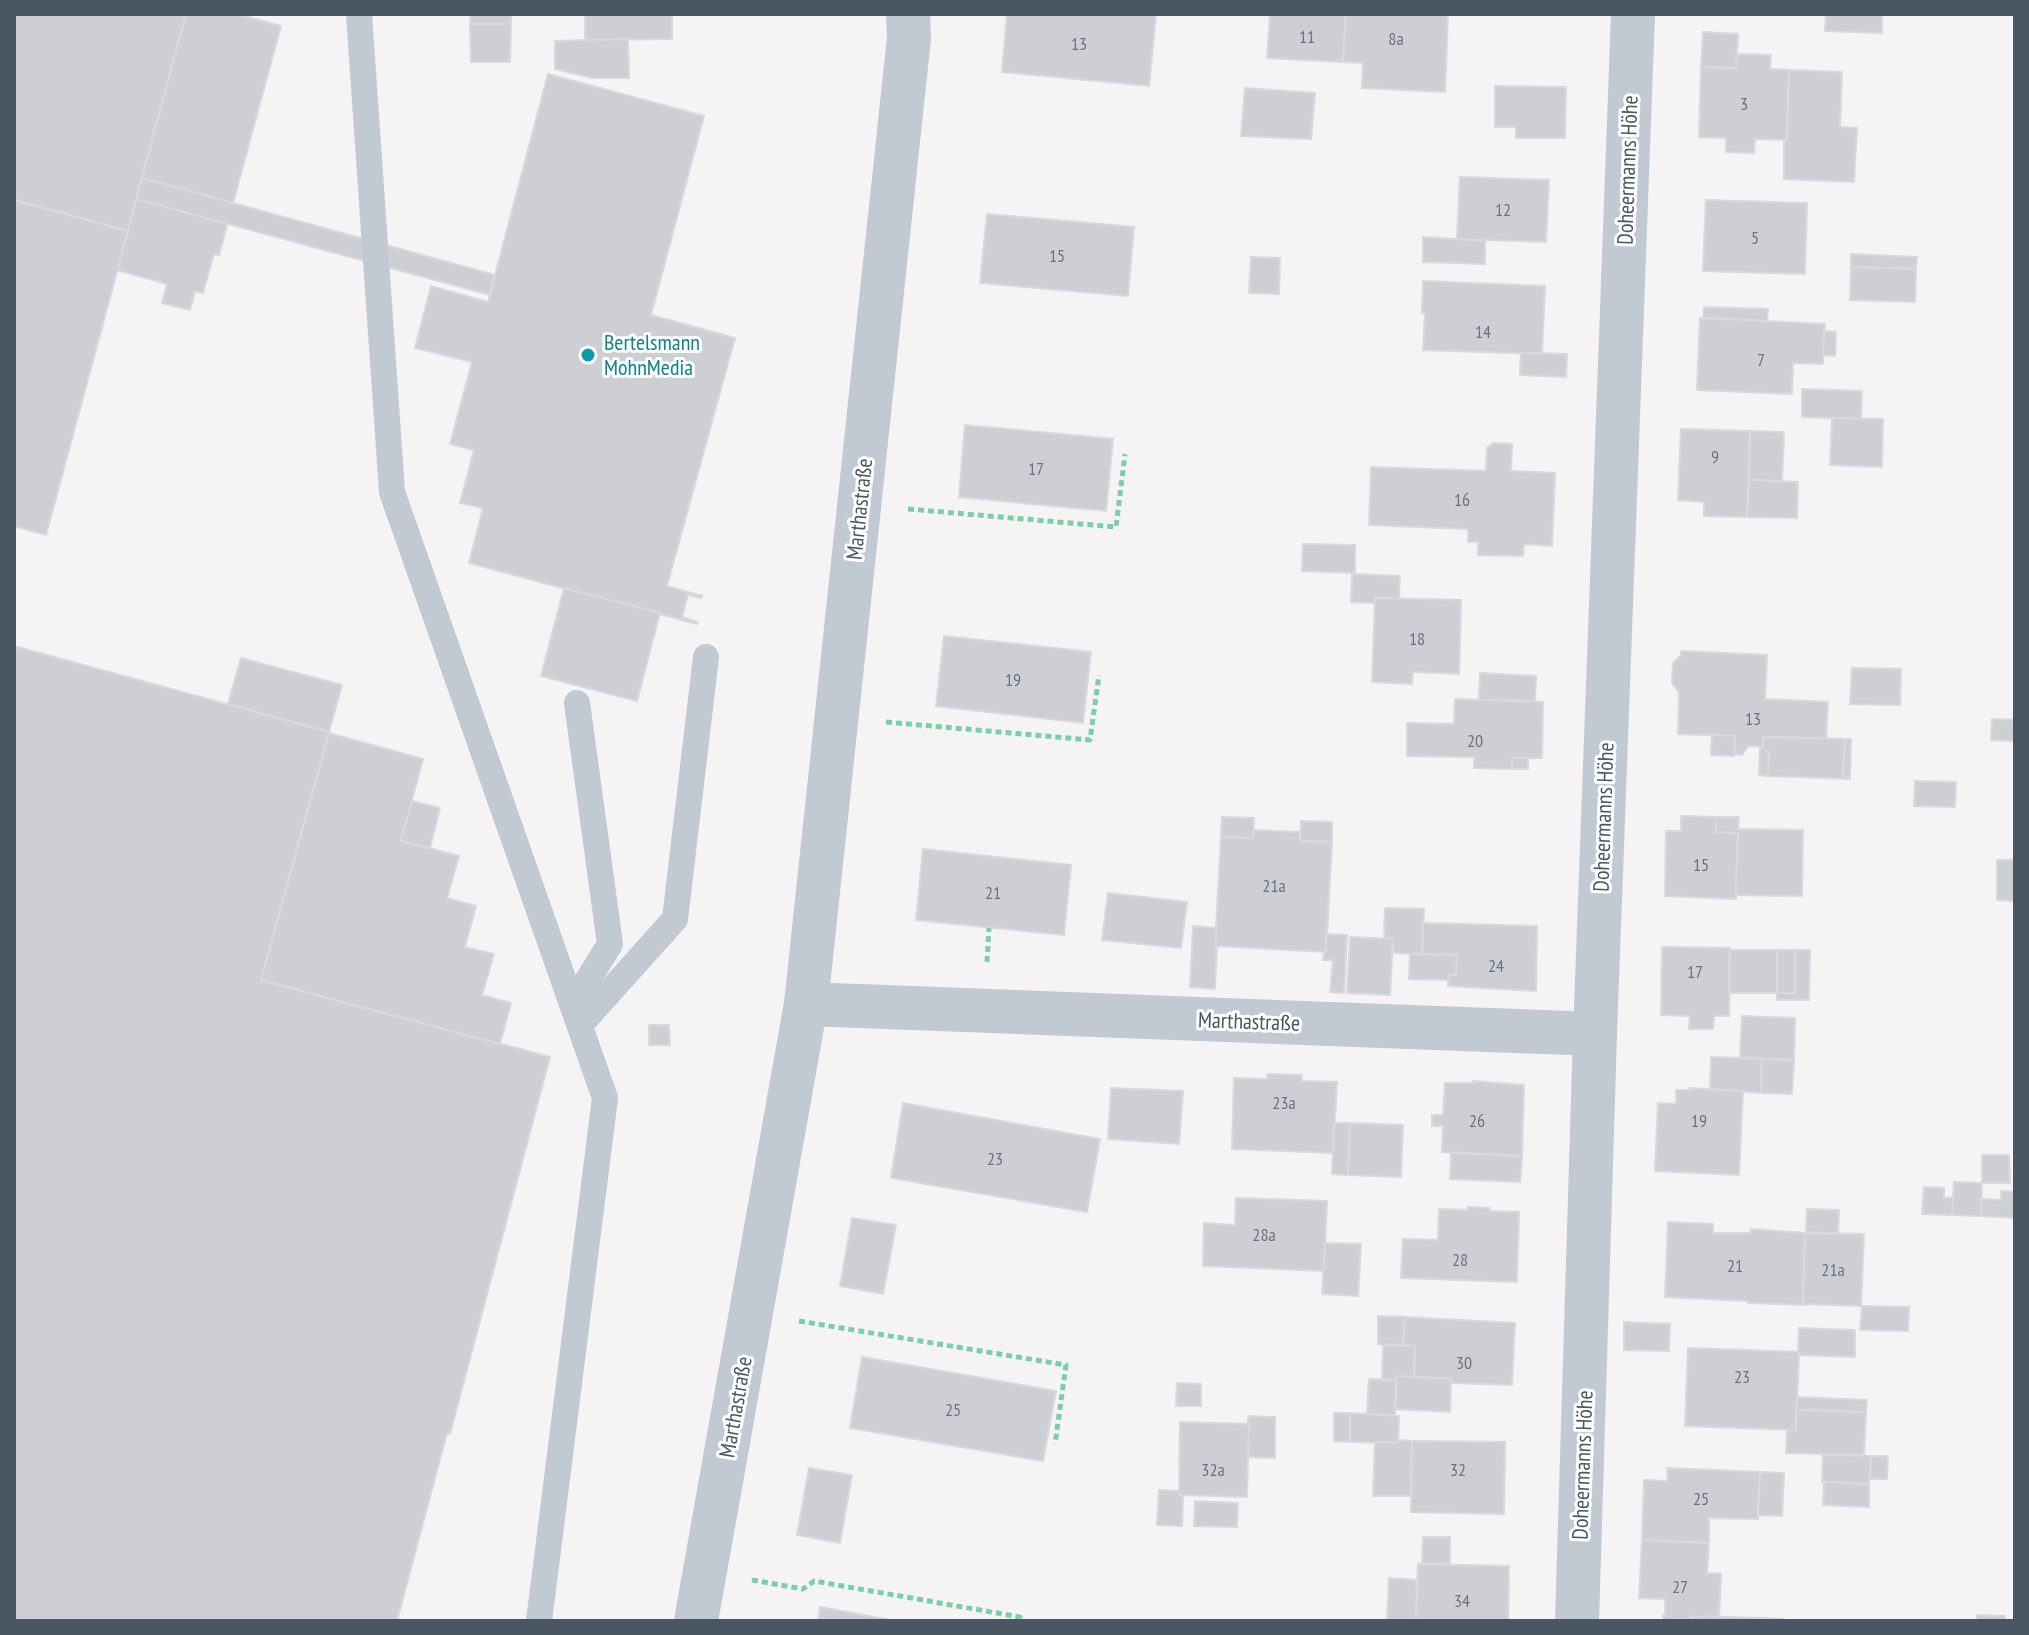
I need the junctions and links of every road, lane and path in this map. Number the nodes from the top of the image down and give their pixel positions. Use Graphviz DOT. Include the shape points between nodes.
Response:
graph roads {
  1 [pos="359,14"];
  2 [pos="908,14"];
  3 [pos="1633,14"];
  4 [pos="1125,454"];
  5 [pos="860,504"];
  6 [pos="706,657"];
  7 [pos="1099,675"];
  8 [pos="577,703"];
  9 [pos="837,718"];
  10 [pos="806,1004"];
  11 [pos="576,1014"];
  12 [pos="1595,1034"];
  13 [pos="752,1313"];
  14 [pos="1055,1444"];
  15 [pos="705,1572"];
  16 [pos="539,1621"];
  17 [pos="696,1621"];
  18 [pos="1020,1621"];
  19 [pos="1577,1621"];
  1 -- 11 [label="lane" via="392,492"];
  2 -- 5 [label="street, Marthastraße"];
  3 -- 12 [label="street, Doheermanns Höhe"];
  4 -- 5 [label="path" via="1116,527"];
  5 -- 9 [label="street, Marthastraße"];
  6 -- 11 [label="lane" via="675,919"];
  7 -- 9 [label="path" via="1090,740"];
  8 -- 11 [label="lane" via="610,944"];
  9 -- 10 [label="street, Marthastraße"];
  10 -- 12 [label="street, Marthastraße"];
  10 -- 13 [label="street, Marthastraße"];
  11 -- 16 [label="lane" via="605,1098"];
  12 -- 19 [label="street, Doheermanns Höhe"];
  13 -- 14 [label="path" via="1066,1365"];
  13 -- 15 [label="street, Marthastraße"];
  15 -- 17 [label="street, Marthastraße"];
  15 -- 18 [label="path" via="803,1589 814,1581"];
}
